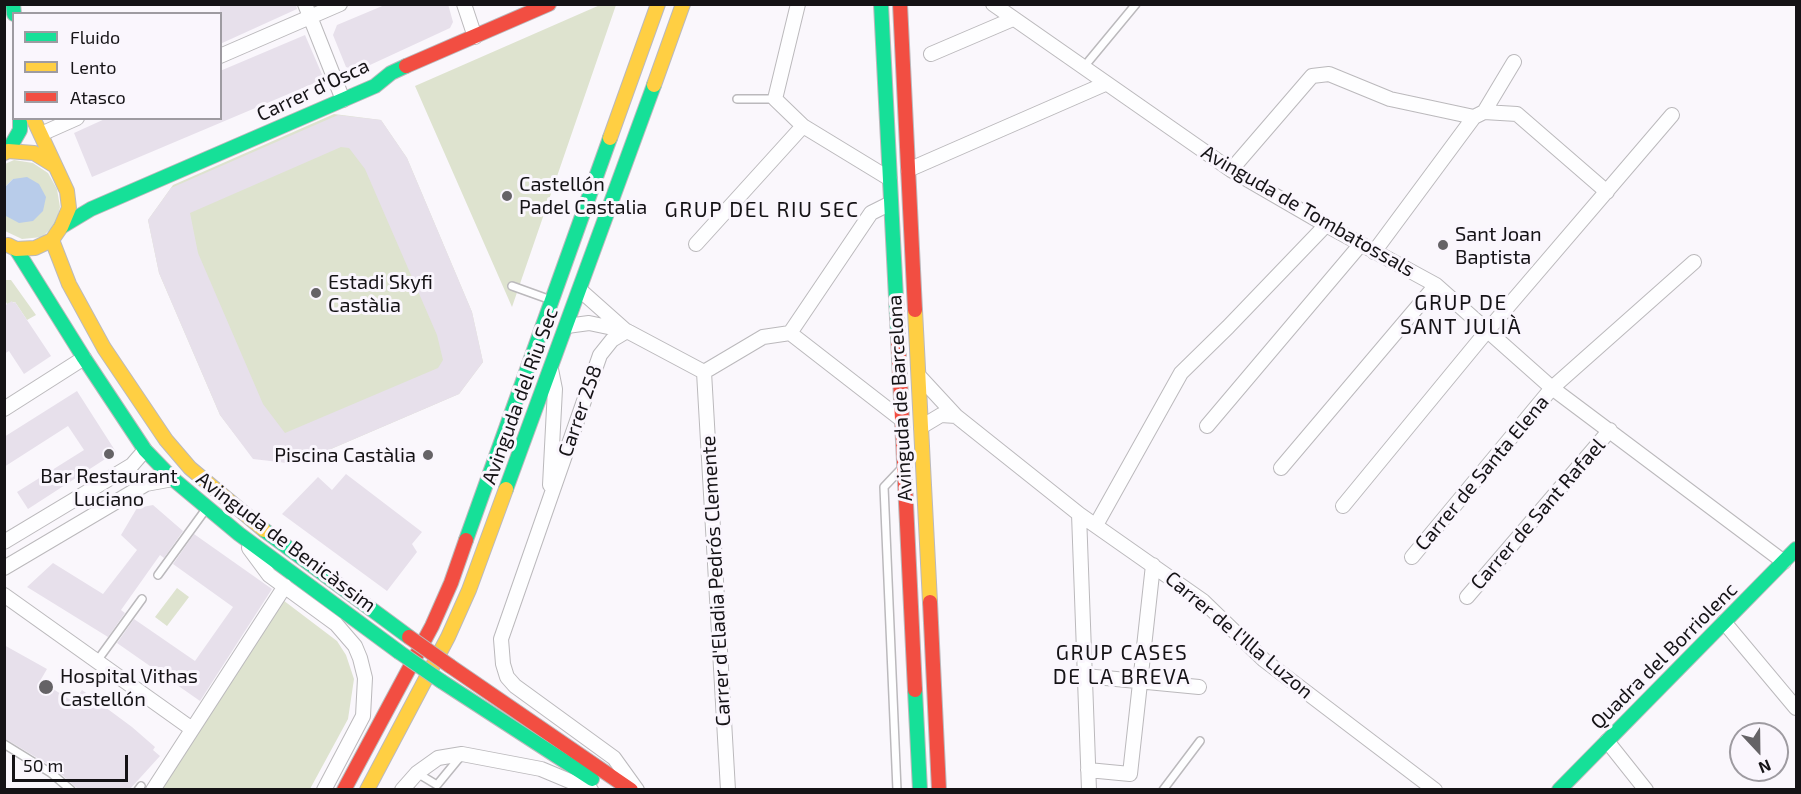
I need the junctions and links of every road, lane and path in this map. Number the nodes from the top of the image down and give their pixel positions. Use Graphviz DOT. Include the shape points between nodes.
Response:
graph roads {
  1 [pos="340,4"];
  2 [pos="464,4"];
  3 [pos="549,4"];
  4 [pos="658,4"];
  5 [pos="683,4"];
  6 [pos="798,4"];
  7 [pos="881,4"];
  8 [pos="900,4"];
  9 [pos="993,4"];
  10 [pos="1136,4"];
  11 [pos="308,11"];
  12 [pos="1013,19"];
  13 [pos="475,37"];
  14 [pos="932,54"];
  15 [pos="222,55"];
  16 [pos="1514,62"];
  17 [pos="1083,68"];
  18 [pos="1105,84"];
  19 [pos="737,99"];
  20 [pos="775,99"];
  21 [pos="344,100"];
  22 [pos="1479,115"];
  23 [pos="1672,115"];
  24 [pos="20,120"];
  25 [pos="34,120"];
  26 [pos="72,120"];
  27 [pos="803,126"];
  28 [pos="40,134"];
  29 [pos="6,152"];
  30 [pos="55,166"];
  31 [pos="909,170"];
  32 [pos="1231,170"];
  33 [pos="890,179"];
  34 [pos="68,191"];
  35 [pos="1606,192"];
  36 [pos="891,203"];
  37 [pos="91,208"];
  38 [pos="1326,225"];
  39 [pos="61,227"];
  40 [pos="52,240"];
  41 [pos="696,244"];
  42 [pos="1361,244"];
  43 [pos="10,246"];
  44 [pos="1374,252"];
  45 [pos="1694,262"];
  46 [pos="1436,285"];
  47 [pos="512,286"];
  48 [pos="580,290"];
  49 [pos="552,301"];
  50 [pos="567,326"];
  51 [pos="627,331"];
  52 [pos="1487,331"];
  53 [pos="790,333"];
  54 [pos="84,358"];
  55 [pos="551,369"];
  56 [pos="704,372"];
  57 [pos="919,376"];
  58 [pos="1552,388"];
  59 [pos="4,409"];
  60 [pos="956,416"];
  61 [pos="902,420"];
  62 [pos="1208,426"];
  63 [pos="921,427"];
  64 [pos="1610,430"];
  65 [pos="145,450"];
  66 [pos="905,465"];
  67 [pos="1281,468"];
  68 [pos="117,474"];
  69 [pos="172,479"];
  70 [pos="130,493"];
  71 [pos="549,502"];
  72 [pos="1343,506"];
  73 [pos="207,508"];
  74 [pos="1079,514"];
  75 [pos="1096,525"];
  76 [pos="239,534"];
  77 [pos="4,542"];
  78 [pos="1797,549"];
  79 [pos="1412,557"];
  80 [pos="1784,561"];
  81 [pos="1154,565"];
  82 [pos="4,568"];
  83 [pos="158,575"];
  84 [pos="285,586"];
  85 [pos="4,595"];
  86 [pos="1467,597"];
  87 [pos="142,599"];
  88 [pos="1724,622"];
  89 [pos="97,661"];
  90 [pos="1085,676"];
  91 [pos="1141,681"];
  92 [pos="1198,687"];
  93 [pos="1797,708"];
  94 [pos="187,725"];
  95 [pos="1200,741"];
  96 [pos="1606,741"];
  97 [pos="4,744"];
  98 [pos="462,754"];
  99 [pos="1088,770"];
  100 [pos="417,773"];
  101 [pos="436,787"];
  102 [pos="144,788"];
  103 [pos="71,789"];
  104 [pos="324,789"];
  105 [pos="344,789"];
  106 [pos="367,789"];
  107 [pos="402,789"];
  108 [pos="591,789"];
  109 [pos="608,789"];
  110 [pos="631,789"];
  111 [pos="637,789"];
  112 [pos="728,789"];
  113 [pos="897,789"];
  114 [pos="920,789"];
  115 [pos="939,789"];
  116 [pos="1089,789"];
  117 [pos="1163,789"];
  118 [pos="1435,789"];
  119 [pos="1559,789"];
  120 [pos="1646,789"];
  1 -- 11 [label="street"];
  2 -- 13 [label="street"];
  3 -- 13 [label="main road, Carrer d'Osca"];
  4 -- 49 [label="main road, Avinguda del Riu Sec"];
  5 -- 48 [label="main road, Avinguda del Riu Sec"];
  6 -- 20 [label="street"];
  7 -- 33 [label="main road, Avinguda de Barcelona"];
  8 -- 31 [label="main road, Avinguda de Barcelona"];
  9 -- 12 [label="street, Avinguda de Tombatossals"];
  10 -- 17 [label="lane"];
  11 -- 15 [label="street"];
  11 -- 21 [label="street"];
  12 -- 14 [label="street"];
  12 -- 17 [label="street, Avinguda de Tombatossals"];
  13 -- 21 [label="main road, Carrer d'Osca" via="391,73 375,86"];
  16 -- 22 [label="street"];
  17 -- 18 [label="street, Avinguda de Tombatossals"];
  18 -- 31 [label="street"];
  18 -- 32 [label="street, Avinguda de Tombatossals"];
  19 -- 20 [label="lane"];
  20 -- 27 [label="street"];
  21 -- 37 [label="main road, Carrer d'Osca"];
  22 -- 32 [label="street" via="1390,99 1329,74 1312,76"];
  22 -- 35 [label="street" via="1517,114"];
  22 -- 44 [label="street"];
  23 -- 35 [label="street"];
  24 -- 29 [label="main road" via="20,130"];
  25 -- 28 [label="main road"];
  26 -- 28 [label="street"];
  27 -- 33 [label="street"];
  27 -- 41 [label="street"];
  28 -- 30 [label="main road"];
  29 -- 30 [label="main road" via="34,153"];
  30 -- 34 [label="main road"];
  31 -- 57 [label="main road, Avinguda de Barcelona"];
  32 -- 38 [label="street, Avinguda de Tombatossals"];
  33 -- 36 [label="main road, Avinguda de Barcelona"];
  34 -- 37 [label="main road"];
  34 -- 39 [label="main road" via="69,208"];
  35 -- 52 [label="street"];
  36 -- 53 [label="street" via="872,213"];
  36 -- 61 [label="main road, Avinguda de Barcelona"];
  37 -- 39 [label="main road, Carrer d'Osca"];
  38 -- 42 [label="street, Avinguda de Tombatossals"];
  38 -- 75 [label="street" via="1181,374"];
  39 -- 40 [label="main road"];
  40 -- 43 [label="main road" via="35,248"];
  40 -- 110 [label="main road, Avinguda de Benicàssim, bridge" via="69,284 104,348 166,440 190,468 251,521 409,637"];
  42 -- 44 [label="street, Avinguda de Tombatossals"];
  42 -- 62 [label="street"];
  43 -- 54 [label="main road, Avinguda de Benicàssim"];
  44 -- 46 [label="street, Avinguda de Tombatossals"];
  45 -- 58 [label="street, Carrer de Santa Elena"];
  46 -- 52 [label="street, Avinguda de Tombatossals"];
  46 -- 67 [label="street"];
  47 -- 49 [label="lane"];
  48 -- 50 [label="main road, Avinguda del Riu Sec"];
  48 -- 51 [label="street"];
  49 -- 105 [label="main road, Avinguda del Riu Sec" via="451,583"];
  50 -- 51 [label="street" via="589,323"];
  50 -- 55 [label="main road, Avinguda del Riu Sec"];
  51 -- 56 [label="street"];
  51 -- 71 [label="street, Carrer 258" via="612,340 600,355"];
  52 -- 58 [label="street, Avinguda de Tombatossals"];
  52 -- 72 [label="street"];
  53 -- 56 [label="street" via="762,338"];
  53 -- 61 [label="street"];
  54 -- 59 [label="street"];
  54 -- 65 [label="main road, Avinguda de Benicàssim"];
  55 -- 71 [label="street, Carrer 258" via="555,389"];
  55 -- 106 [label="main road, Avinguda del Riu Sec" via="469,590"];
  56 -- 112 [label="street, Carrer d'Eladia Pedrós Clemente"];
  57 -- 60 [label="street, Carrer de l'Illa Luzon"];
  57 -- 63 [label="main road, Avinguda de Barcelona"];
  58 -- 64 [label="street, Avinguda de Tombatossals"];
  58 -- 79 [label="street, Carrer de Santa Elena"];
  60 -- 63 [label="street" via="940,416"];
  60 -- 74 [label="street, Carrer de l'Illa Luzon"];
  61 -- 66 [label="main road, Avinguda de Barcelona"];
  63 -- 115 [label="main road, Avinguda de Barcelona"];
  64 -- 80 [label="street, Avinguda de Tombatossals"];
  64 -- 86 [label="street, Carrer de Sant Rafael"];
  65 -- 68 [label="street"];
  65 -- 69 [label="main road, Avinguda de Benicàssim"];
  66 -- 113 [label="lane" via="884,487"];
  66 -- 114 [label="main road, Avinguda de Barcelona"];
  68 -- 70 [label="street"];
  68 -- 77 [label="street"];
  69 -- 70 [label="street" via="146,484"];
  69 -- 73 [label="main road, Avinguda de Benicàssim"];
  70 -- 82 [label="street"];
  71 -- 111 [label="street, Carrer 258" via="501,639 503,664 515,686 614,758"];
  73 -- 76 [label="main road, Avinguda de Benicàssim"];
  73 -- 83 [label="lane"];
  74 -- 75 [label="street, Carrer de l'Illa Luzon"];
  74 -- 90 [label="street"];
  75 -- 81 [label="street, Carrer de l'Illa Luzon"];
  76 -- 84 [label="street" via="269,575"];
  76 -- 109 [label="main road, Avinguda de Benicàssim, bridge" via="399,652"];
  78 -- 80 [label="main road, Quadra del Borriolenc"];
  80 -- 88 [label="main road, Quadra del Borriolenc"];
  81 -- 91 [label="street"];
  81 -- 118 [label="street, Carrer de l'Illa Luzon" via="1203,601 1264,660"];
  84 -- 94 [label="street"];
  84 -- 104 [label="street" via="336,624 355,646 365,678 363,716"];
  85 -- 89 [label="street"];
  87 -- 89 [label="lane"];
  88 -- 93 [label="street"];
  88 -- 96 [label="main road, Quadra del Borriolenc"];
  89 -- 94 [label="street"];
  90 -- 91 [label="street"];
  90 -- 99 [label="street"];
  91 -- 92 [label="street"];
  91 -- 99 [label="street" via="1130,774"];
  94 -- 102 [label="street"];
  95 -- 117 [label="lane"];
  96 -- 119 [label="main road, Quadra del Borriolenc"];
  96 -- 120 [label="street"];
  97 -- 103 [label="lane"];
  98 -- 100 [label="street" via="438,758"];
  98 -- 101 [label="lane"];
  98 -- 108 [label="street" via="541,769"];
  99 -- 116 [label="street"];
  100 -- 101 [label="lane"];
  100 -- 107 [label="street"];
}
